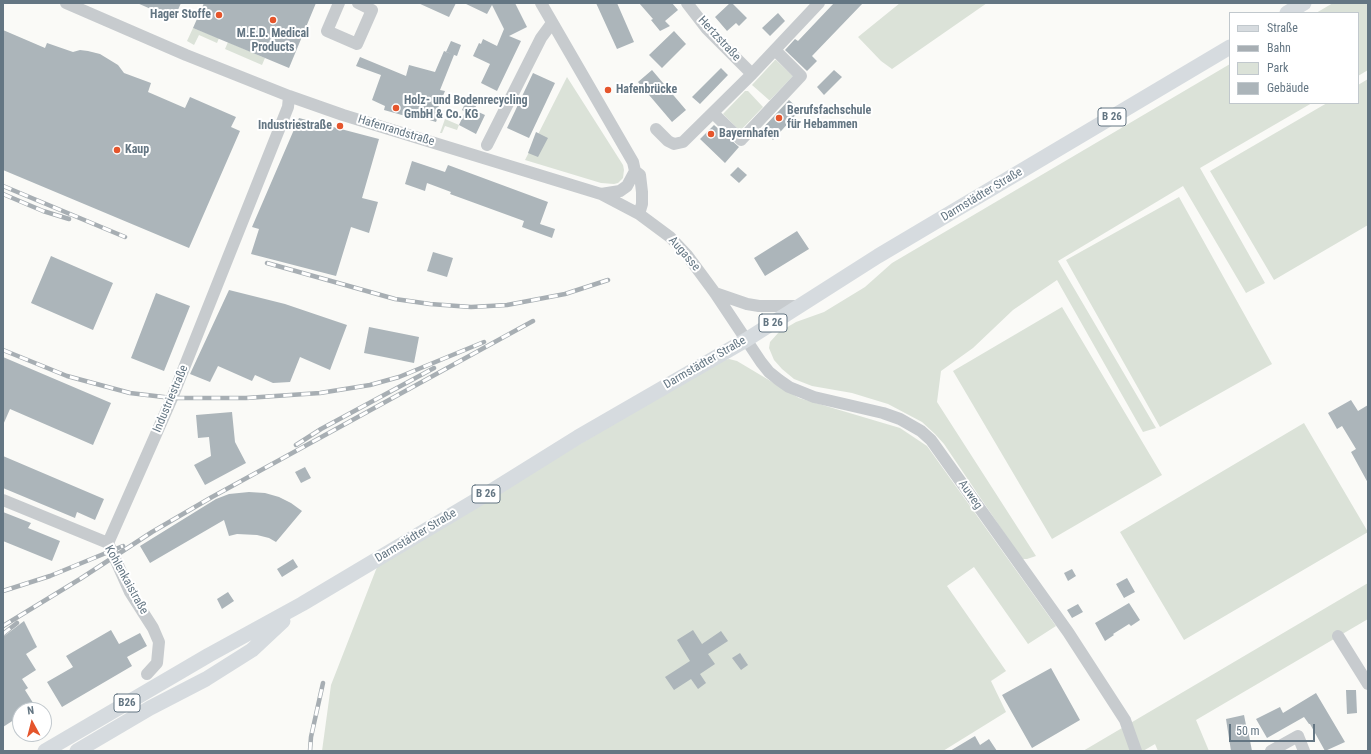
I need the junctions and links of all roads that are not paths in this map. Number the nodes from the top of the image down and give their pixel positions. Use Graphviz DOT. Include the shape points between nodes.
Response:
graph roads {
  1 [pos="66,3"];
  2 [pos="338,3"];
  3 [pos="358,3"];
  4 [pos="541,3"];
  5 [pos="687,3"];
  6 [pos="819,3"];
  7 [pos="1304,3"];
  8 [pos="1289,12"];
  9 [pos="552,23"];
  10 [pos="1229,48"];
  11 [pos="775,50"];
  12 [pos="752,74"];
  13 [pos="289,96"];
  14 [pos="713,113"];
  15 [pos="656,129"];
  16 [pos="486,145"];
  17 [pos="635,171"];
  18 [pos="601,194"];
  19 [pos="639,214"];
  20 [pos="712,289"];
  21 [pos="800,306"];
  22 [pos="746,340"];
  23 [pos="3,500"];
  24 [pos="108,543"];
  25 [pos="302,604"];
  26 [pos="1338,636"];
  27 [pos="147,674"];
  28 [pos="1368,684"];
  29 [pos="45,751"];
  30 [pos="77,751"];
  31 [pos="1136,751"];
  32 [pos="1271,751"];
  33 [pos="1304,751"];
  1 -- 13 [label="street, Hafenrandstraße"];
  2 -- 3 [label="street" via="327,31 357,44 372,10"];
  4 -- 9 [label="street"];
  5 -- 12 [label="street, Hertzstraße" via="707,29"];
  6 -- 11 [label="street"];
  7 -- 8 [label="main road"];
  9 -- 16 [label="street" via="541,38"];
  9 -- 17 [label="street" via="633,162"];
  10 -- 21 [label="main road, Darmstädter Straße / B 26" via="878,256"];
  11 -- 12 [label="street"];
  11 -- 14 [label="street" via="801,76 741,140"];
  12 -- 14 [label="street"];
  13 -- 18 [label="street, Hafenrandstraße"];
  13 -- 24 [label="street, Industriestraße" via="288,107 172,398"];
  14 -- 15 [label="street" via="679,144 668,141"];
  17 -- 18 [label="street" via="624,189"];
  17 -- 19 [label="street" via="640,175 642,192"];
  18 -- 19 [label="street, Hafenrandstraße"];
  19 -- 20 [label="street, Augasse" via="674,240"];
  20 -- 21 [label="street" via="742,302 759,306"];
  20 -- 22 [label="street, Augasse"];
  21 -- 22 [label="main road, Darmstädter Straße / B 26"];
  22 -- 25 [label="main road, Darmstädter Straße / B 26" via="578,437"];
  22 -- 31 [label="street, Auweg" via="769,372 789,387 814,397 900,419 931,440 1068,632 1125,720"];
  23 -- 24 [label="street, Kohlenkaistraße"];
  24 -- 27 [label="street, Kohlenkaistraße" via="130,592 159,642 157,663"];
  25 -- 29 [label="main road, Darmstädter Straße / B26"];
  25 -- 30 [label="main road, Darmstädter Straße / B 26" via="252,650 206,679"];
  26 -- 28 [label="street"];
  32 -- 33 [label="street" via="1298,736"];
}
